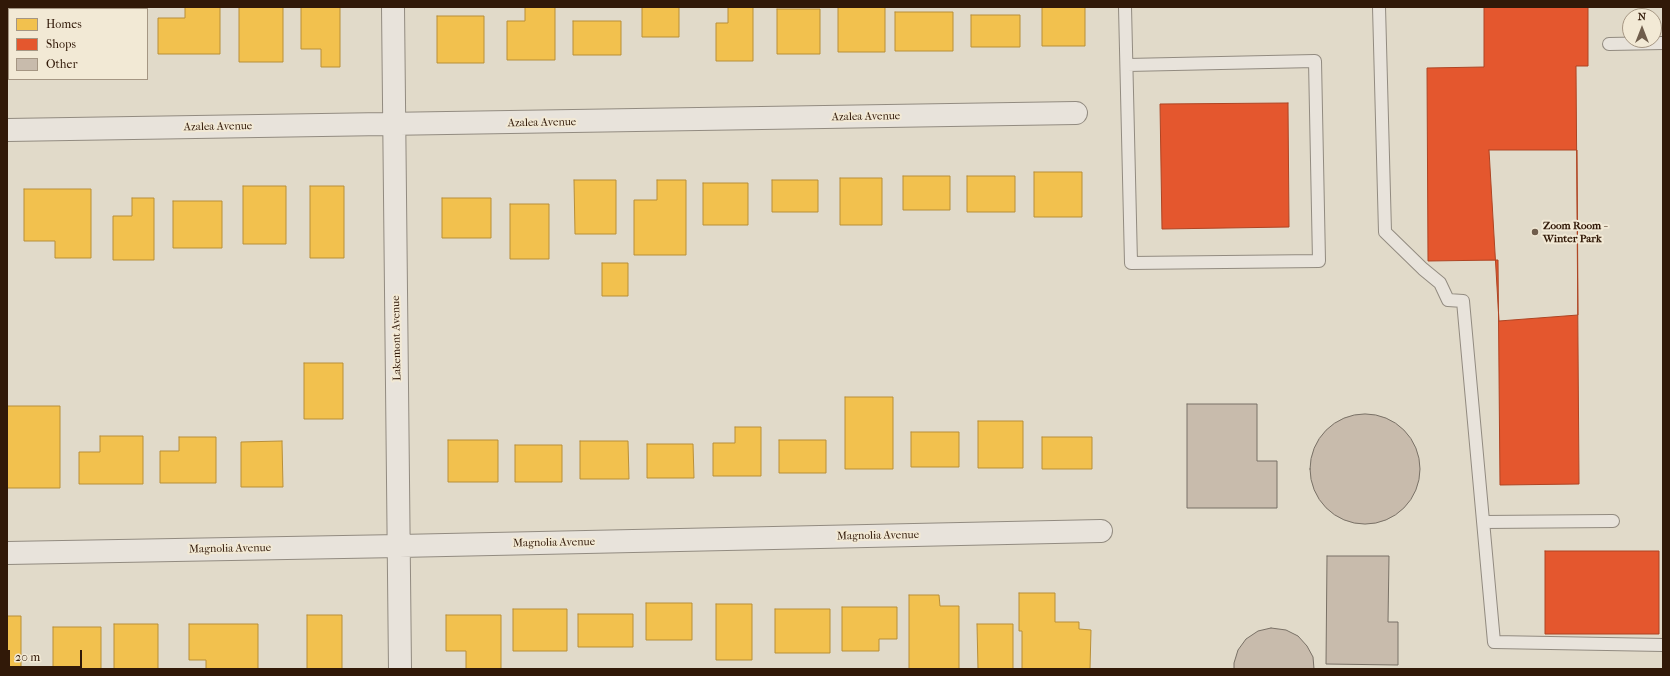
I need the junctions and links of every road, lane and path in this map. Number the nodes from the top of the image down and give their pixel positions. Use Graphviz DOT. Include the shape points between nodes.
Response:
graph roads {
  1 [pos="393,7"];
  2 [pos="1125,7"];
  3 [pos="1379,7"];
  4 [pos="1663,43"];
  5 [pos="1609,44"];
  6 [pos="1127,65"];
  7 [pos="1076,113"];
  8 [pos="394,125"];
  9 [pos="7,130"];
  10 [pos="1613,521"];
  11 [pos="1483,522"];
  12 [pos="1101,531"];
  13 [pos="399,546"];
  14 [pos="7,552"];
  15 [pos="1663,645"];
  16 [pos="400,669"];
  1 -- 8 [label="street, Lakemont Avenue"];
  2 -- 6 [label="lane"];
  3 -- 11 [label="lane" via="1385,232 1422,270 1440,283 1448,300 1463,301"];
  4 -- 5 [label="lane"];
  6 -- 6 [label="lane" via="1131,263 1319,261 1315,61"];
  7 -- 8 [label="street, Azalea Avenue"];
  8 -- 9 [label="street, Azalea Avenue"];
  8 -- 13 [label="street, Lakemont Avenue"];
  10 -- 11 [label="lane"];
  11 -- 15 [label="lane" via="1494,642"];
  12 -- 13 [label="street, Magnolia Avenue"];
  13 -- 14 [label="street, Magnolia Avenue"];
  13 -- 16 [label="street, Lakemont Avenue"];
}
